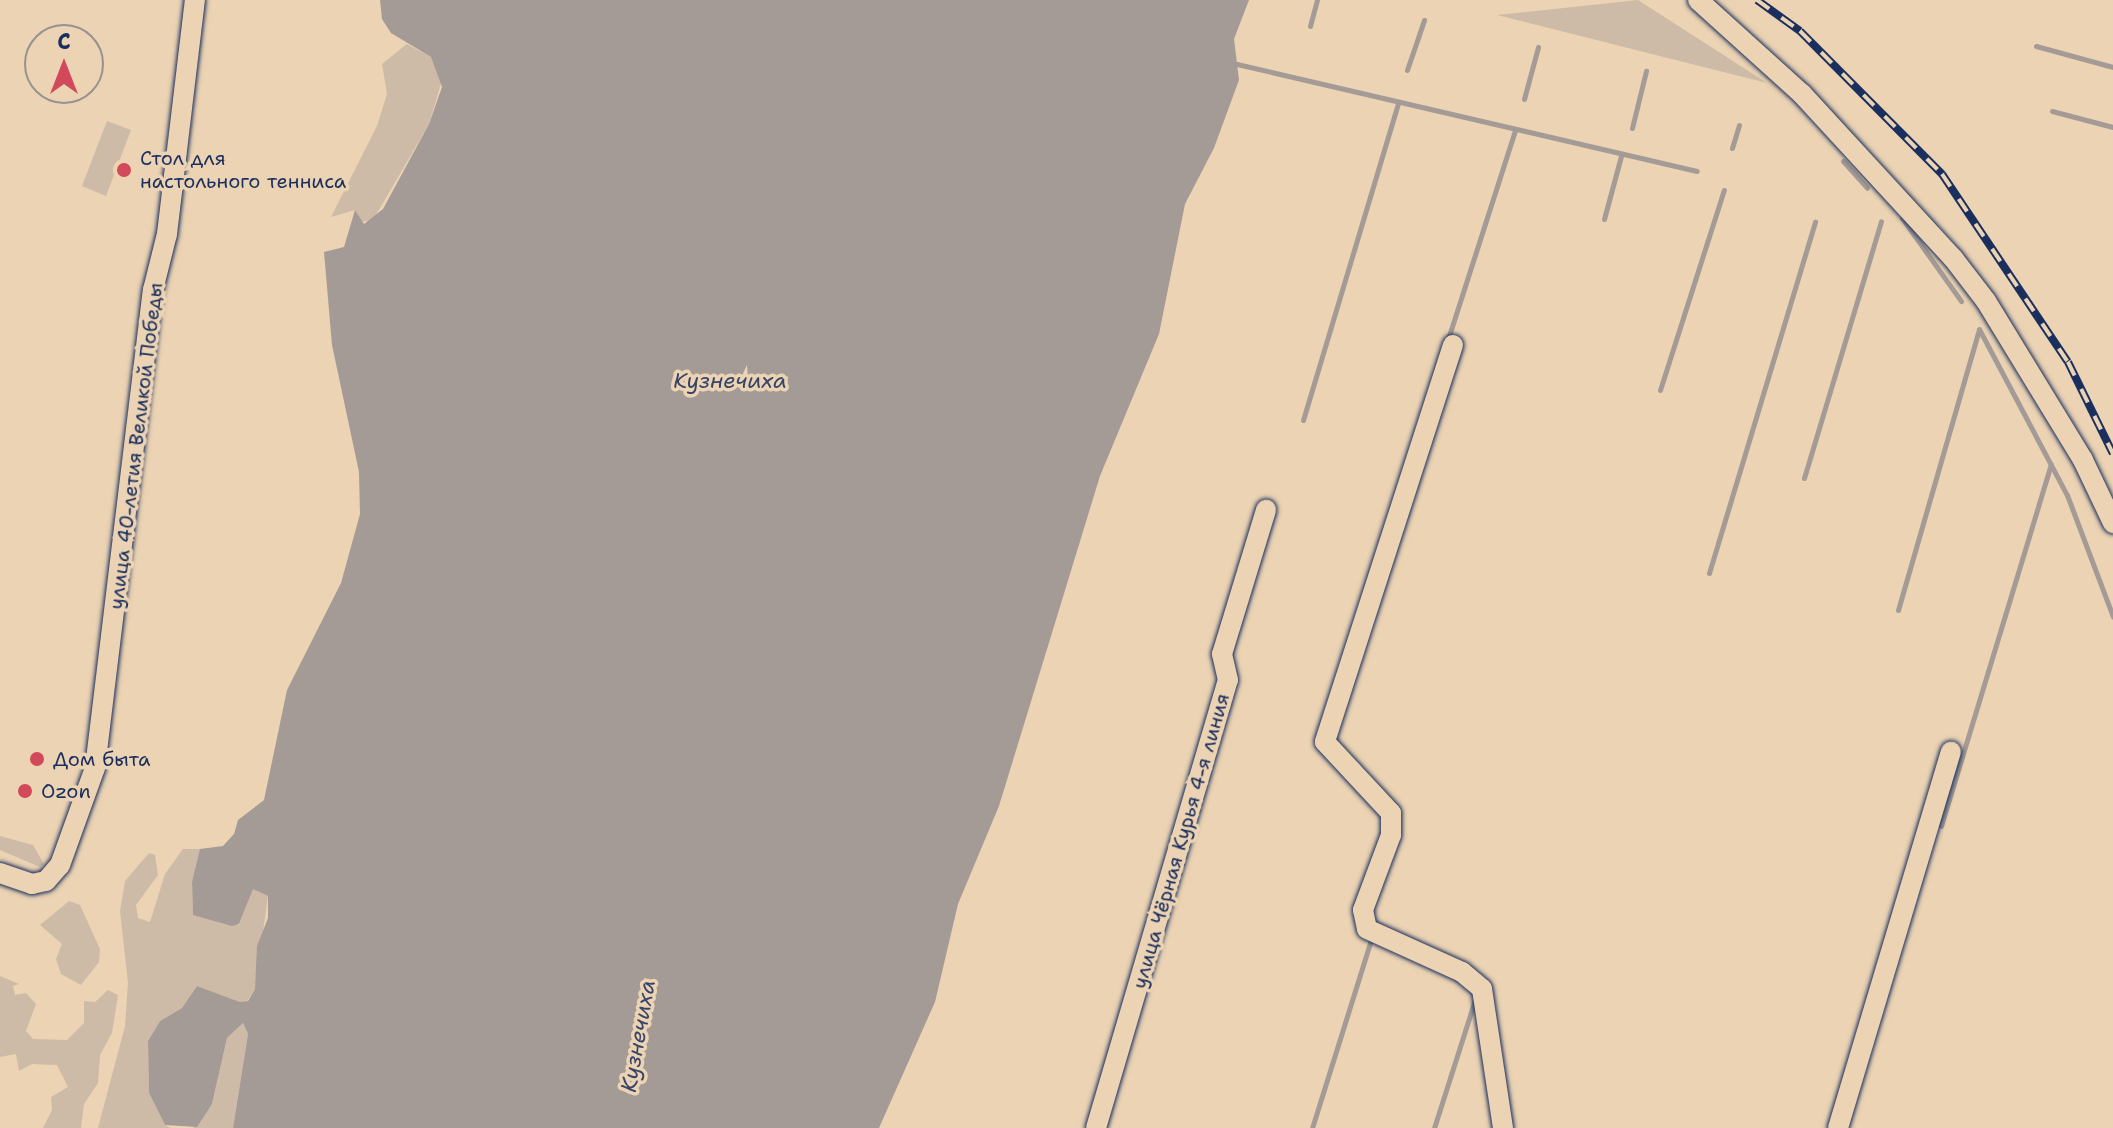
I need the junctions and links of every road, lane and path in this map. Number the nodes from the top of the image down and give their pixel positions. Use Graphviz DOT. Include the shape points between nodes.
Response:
graph roads {
  1 [pos="195,0"];
  2 [pos="1698,0"];
  3 [pos="1453,345"];
  4 [pos="1266,510"];
  5 [pos="2113,523"];
  6 [pos="1951,752"];
  7 [pos="0,873"];
  8 [pos="1096,1128"];
  9 [pos="1503,1128"];
  10 [pos="1838,1128"];
  1 -- 7 [label="street, улица 40-летия Великой Победы" via="167,234 153,290 95,768 60,865 46,881 32,884"];
  2 -- 5 [label="street" via="1802,94 1953,258 1986,301 2083,460"];
  3 -- 9 [label="street" via="1325,742 1391,813 1391,835 1363,910 1367,929 1462,972 1482,989"];
  4 -- 8 [label="street, улица Чёрная Курья 4-я линия" via="1222,654 1228,680"];
  6 -- 10 [label="street"];
}
